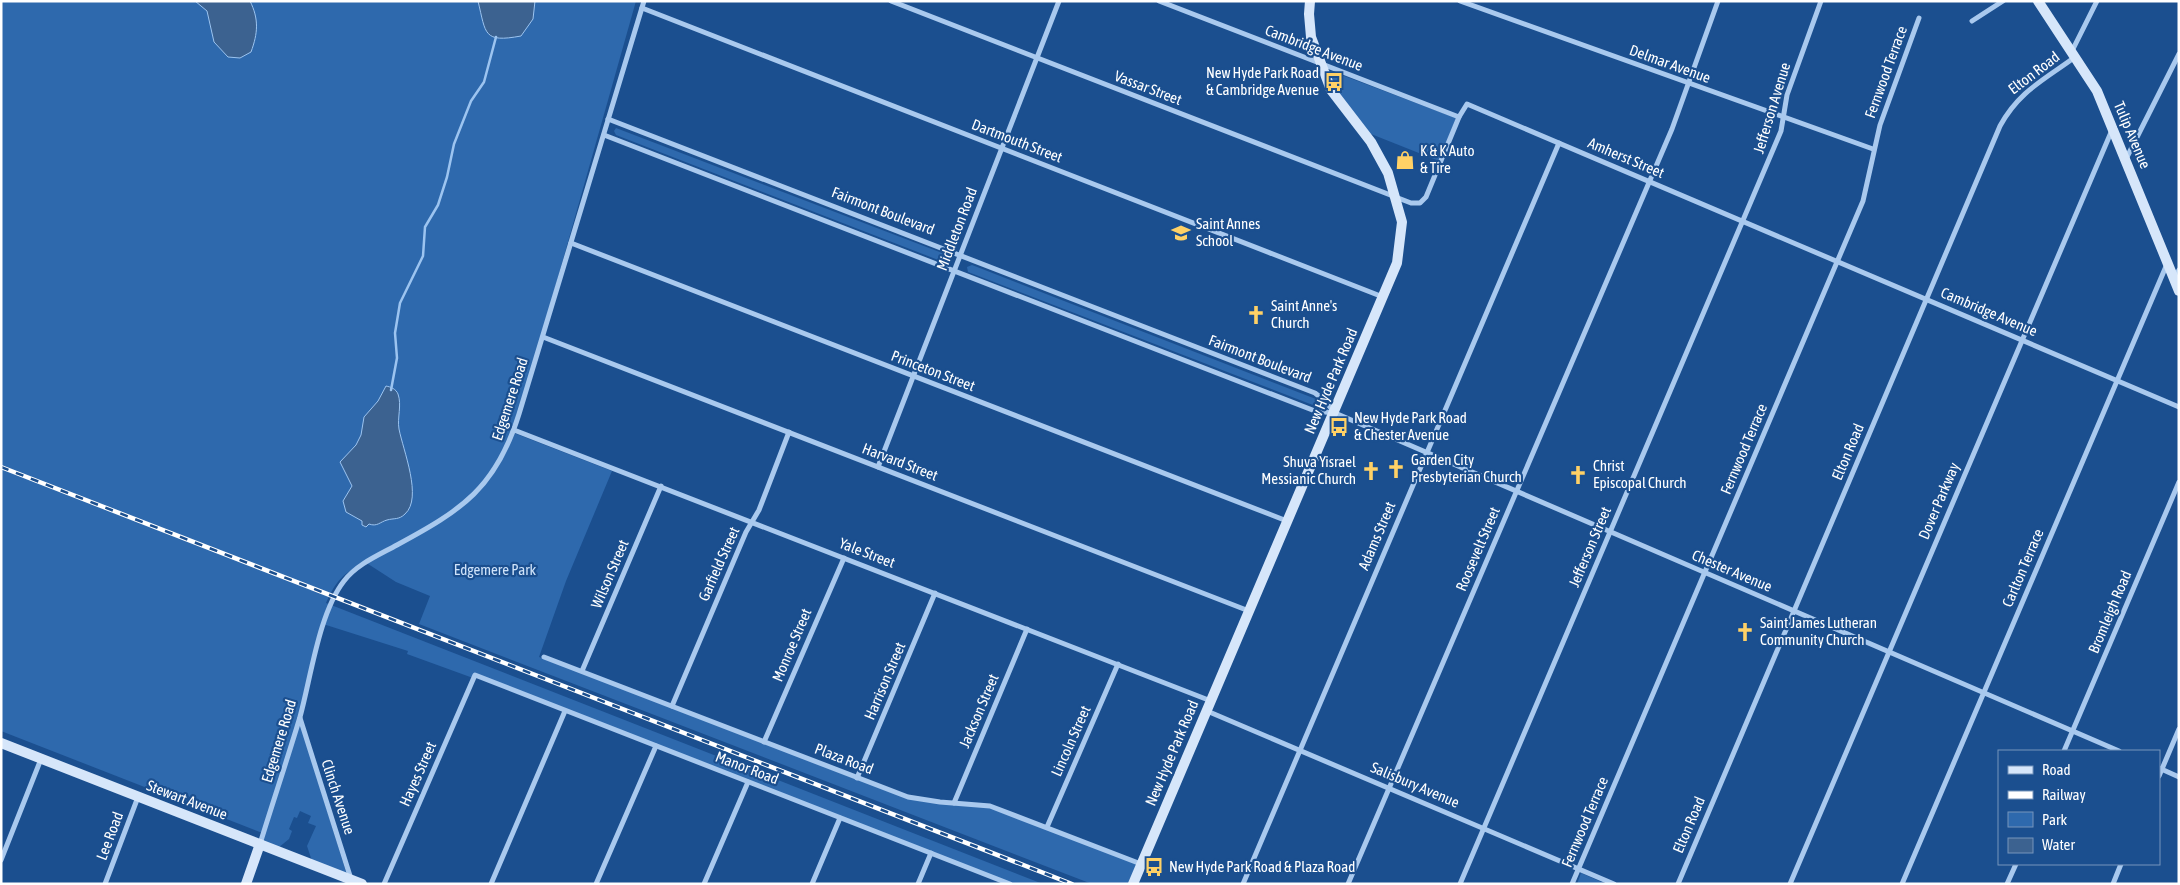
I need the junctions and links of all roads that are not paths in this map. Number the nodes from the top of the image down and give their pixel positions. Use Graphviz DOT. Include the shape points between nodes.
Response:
graph roads {
  1 [pos="644,1"];
  2 [pos="891,1"];
  3 [pos="1059,1"];
  4 [pos="1159,1"];
  5 [pos="1310,1"];
  6 [pos="1460,1"];
  7 [pos="1718,1"];
  8 [pos="1821,1"];
  9 [pos="2002,1"];
  10 [pos="2038,1"];
  11 [pos="2097,1"];
  12 [pos="642,8"];
  13 [pos="1919,18"];
  14 [pos="1972,21"];
  15 [pos="2074,54"];
  16 [pos="2179,54"];
  17 [pos="1037,58"];
  18 [pos="1320,64"];
  19 [pos="1688,84"];
  20 [pos="1459,117"];
  21 [pos="1783,118"];
  22 [pos="608,119"];
  23 [pos="2113,130"];
  24 [pos="604,135"];
  25 [pos="1559,142"];
  26 [pos="1002,148"];
  27 [pos="1873,149"];
  28 [pos="2126,160"];
  29 [pos="1649,181"];
  30 [pos="1396,197"];
  31 [pos="1743,221"];
  32 [pos="1790,241"];
  33 [pos="571,243"];
  34 [pos="960,255"];
  35 [pos="1838,261"];
  36 [pos="2168,263"];
  37 [pos="954,270"];
  38 [pos="2176,275"];
  39 [pos="2179,290"];
  40 [pos="1383,297"];
  41 [pos="1927,300"];
  42 [pos="543,337"];
  43 [pos="2022,340"];
  44 [pos="913,376"];
  45 [pos="2116,380"];
  46 [pos="2179,407"];
  47 [pos="1335,413"];
  48 [pos="514,430"];
  49 [pos="789,432"];
  50 [pos="1426,453"];
  51 [pos="878,467"];
  52 [pos="2179,482"];
  53 [pos="661,486"];
  54 [pos="1516,491"];
  55 [pos="1287,521"];
  56 [pos="752,522"];
  57 [pos="1610,532"];
  58 [pos="844,558"];
  59 [pos="1705,573"];
  60 [pos="935,593"];
  61 [pos="1249,611"];
  62 [pos="1794,611"];
  63 [pos="1026,629"];
  64 [pos="1889,652"];
  65 [pos="544,656"];
  66 [pos="1118,664"];
  67 [pos="582,671"];
  68 [pos="475,675"];
  69 [pos="1983,693"];
  70 [pos="672,706"];
  71 [pos="1208,706"];
  72 [pos="565,711"];
  73 [pos="300,718"];
  74 [pos="2179,729"];
  75 [pos="2072,731"];
  76 [pos="764,742"];
  77 [pos="1,743"];
  78 [pos="656,746"];
  79 [pos="1300,750"];
  80 [pos="2064,750"];
  81 [pos="2117,750"];
  82 [pos="41,759"];
  83 [pos="2160,769"];
  84 [pos="2179,777"];
  85 [pos="857,778"];
  86 [pos="748,782"];
  87 [pos="1389,788"];
  88 [pos="138,797"];
  89 [pos="954,803"];
  90 [pos="840,818"];
  91 [pos="1047,827"];
  92 [pos="1484,828"];
  93 [pos="260,844"];
  94 [pos="931,853"];
  95 [pos="1,860"];
  96 [pos="1141,864"];
  97 [pos="2016,865"];
  98 [pos="2121,865"];
  99 [pos="1579,869"];
  100 [pos="351,882"];
  101 [pos="105,884"];
  102 [pos="246,884"];
  103 [pos="362,884"];
  104 [pos="384,884"];
  105 [pos="491,884"];
  106 [pos="596,884"];
  107 [pos="704,884"];
  108 [pos="812,884"];
  109 [pos="918,884"];
  110 [pos="1010,884"];
  111 [pos="1133,884"];
  112 [pos="1243,884"];
  113 [pos="1348,884"];
  114 [pos="1460,884"];
  115 [pos="1572,884"];
  116 [pos="1614,884"];
  117 [pos="1678,884"];
  118 [pos="1790,884"];
  119 [pos="1902,884"];
  120 [pos="2007,884"];
  121 [pos="2113,884"];
  1 -- 12 [label="street, Edgemere Road"];
  2 -- 17 [label="street, Vassar Street"];
  3 -- 17 [label="street, Middleton Road"];
  4 -- 18 [label="street, Cambridge Avenue"];
  5 -- 18 [label="main road, New Hyde Park Road" via="1311,37"];
  6 -- 19 [label="street, Delmar Avenue"];
  7 -- 19 [label="street, Roosevelt Street"];
  8 -- 21 [label="street, Jefferson Avenue" via="1787,95"];
  9 -- 14 [label="street"];
  10 -- 15 [label="main road, Tulip Avenue"];
  11 -- 15 [label="street"];
  12 -- 22 [label="street, Edgemere Road"];
  12 -- 26 [label="street, Dartmouth Street"];
  13 -- 27 [label="street, Fernwood Terrace"];
  15 -- 23 [label="main road, Tulip Avenue" via="2097,91"];
  15 -- 41 [label="street, Elton Road" via="2010,107"];
  16 -- 28 [label="street"];
  17 -- 26 [label="street, Middleton Road"];
  17 -- 30 [label="street, Vassar Street"];
  18 -- 20 [label="street, Cambridge Avenue"];
  18 -- 30 [label="main road, New Hyde Park Road" via="1336,98 1380,155"];
  19 -- 21 [label="street, Delmar Avenue"];
  19 -- 29 [label="street, Roosevelt Street"];
  20 -- 25 [label="street, Amherst Street" via="1467,104"];
  20 -- 30 [label="street, Vassar Street" via="1426,197 1420,203"];
  21 -- 27 [label="street, Delmar Avenue"];
  21 -- 31 [label="street, Jefferson Avenue" via="1781,131"];
  22 -- 24 [label="street, Edgemere Road"];
  22 -- 34 [label="street, Fairmont Boulevard"];
  23 -- 28 [label="main road, Tulip Avenue"];
  23 -- 43 [label="street, Dover Parkway"];
  24 -- 33 [label="street, Edgemere Road"];
  24 -- 37 [label="street, Fairmont Boulevard"];
  25 -- 29 [label="street, Amherst Street"];
  25 -- 50 [label="street, Adams Street"];
  26 -- 34 [label="street, Middleton Road"];
  26 -- 40 [label="street, Dartmouth Street"];
  27 -- 35 [label="street, Fernwood Terrace" via="1863,202"];
  28 -- 36 [label="main road, Tulip Avenue"];
  29 -- 31 [label="street, Amherst Street"];
  29 -- 54 [label="street, Roosevelt Street"];
  30 -- 40 [label="main road, New Hyde Park Road" via="1402,222 1401,239 1397,263"];
  31 -- 32 [label="street, Amherst Street"];
  31 -- 57 [label="street, Jefferson Street"];
  32 -- 35 [label="street, Cambridge Avenue"];
  33 -- 42 [label="street, Edgemere Road"];
  33 -- 44 [label="street, Princeton Street"];
  34 -- 37 [label="street, Middleton Road"];
  34 -- 47 [label="street, Fairmont Boulevard" via="1315,394 1325,400"];
  35 -- 41 [label="street, Cambridge Avenue"];
  35 -- 59 [label="street, Fernwood Terrace"];
  36 -- 38 [label="main road, Tulip Avenue"];
  36 -- 45 [label="street, Carlton Terrace"];
  37 -- 44 [label="street, Middleton Road"];
  37 -- 47 [label="street, Fairmont Boulevard" via="1316,411"];
  38 -- 39 [label="main road, Tulip Avenue"];
  40 -- 47 [label="main road, New Hyde Park Road"];
  41 -- 43 [label="street, Cambridge Avenue"];
  41 -- 62 [label="street, Elton Road"];
  42 -- 48 [label="street, Edgemere Road"];
  42 -- 49 [label="street, Harvard Street"];
  43 -- 45 [label="street, Cambridge Avenue"];
  43 -- 64 [label="street, Dover Parkway"];
  44 -- 51 [label="street, Middleton Road"];
  44 -- 55 [label="street, Princeton Street"];
  45 -- 46 [label="street, Cambridge Avenue"];
  45 -- 69 [label="street, Carlton Terrace"];
  47 -- 50 [label="street, Chester Avenue"];
  47 -- 55 [label="main road, New Hyde Park Road"];
  48 -- 53 [label="street, Yale Street"];
  48 -- 73 [label="street, Edgemere Road" via="496,468 473,497 442,520 360,566 338,589 326,616"];
  49 -- 51 [label="street, Harvard Street"];
  49 -- 56 [label="street, Garfield Street"];
  50 -- 54 [label="street, Chester Avenue"];
  50 -- 79 [label="street, Adams Street"];
  51 -- 61 [label="street, Harvard Street"];
  52 -- 75 [label="street, Bromleigh Road"];
  53 -- 56 [label="street, Yale Street"];
  53 -- 67 [label="street, Wilson Street"];
  54 -- 57 [label="street, Chester Avenue"];
  54 -- 87 [label="street, Roosevelt Street"];
  55 -- 61 [label="main road, New Hyde Park Road"];
  56 -- 58 [label="street, Yale Street"];
  56 -- 70 [label="street, Garfield Street"];
  57 -- 59 [label="street, Chester Avenue"];
  57 -- 92 [label="street, Jefferson Street"];
  58 -- 60 [label="street, Yale Street"];
  58 -- 76 [label="street, Monroe Street"];
  59 -- 62 [label="street, Chester Avenue"];
  59 -- 99 [label="street, Fernwood Terrace"];
  60 -- 63 [label="street, Yale Street"];
  60 -- 85 [label="street, Harrison Street"];
  61 -- 71 [label="main road, New Hyde Park Road"];
  62 -- 64 [label="street, Chester Avenue"];
  62 -- 117 [label="street, Elton Road"];
  63 -- 66 [label="street, Yale Street"];
  63 -- 89 [label="street, Jackson Street"];
  64 -- 69 [label="street, Chester Avenue"];
  64 -- 118 [label="street, Dover Parkway"];
  65 -- 67 [label="street, Plaza Road"];
  66 -- 71 [label="street, Yale Street"];
  66 -- 91 [label="street, Lincoln Street"];
  67 -- 70 [label="street, Plaza Road"];
  68 -- 72 [label="street, Manor Road"];
  68 -- 104 [label="street, Hayes Street"];
  69 -- 75 [label="street, Chester Avenue"];
  69 -- 119 [label="street, Carlton Terrace"];
  70 -- 76 [label="street, Plaza Road"];
  71 -- 79 [label="street, Salisbury Avenue"];
  71 -- 96 [label="main road, New Hyde Park Road"];
  72 -- 78 [label="street, Manor Road"];
  72 -- 105 [label="street"];
  73 -- 93 [label="street, Edgemere Road"];
  73 -- 100 [label="street, Clinch Avenue"];
  74 -- 83 [label="street"];
  75 -- 80 [label="street, Bromleigh Road"];
  75 -- 81 [label="street, Chester Avenue"];
  76 -- 85 [label="street, Plaza Road"];
  77 -- 82 [label="main road, Stewart Avenue"];
  78 -- 86 [label="street, Manor Road"];
  78 -- 106 [label="street"];
  79 -- 87 [label="street, Salisbury Avenue"];
  79 -- 112 [label="street, Adams Street"];
  82 -- 88 [label="main road, Stewart Avenue"];
  82 -- 95 [label="street"];
  83 -- 84 [label="street"];
  85 -- 89 [label="street, Plaza Road" via="918,799"];
  86 -- 90 [label="street, Manor Road"];
  86 -- 107 [label="street"];
  87 -- 92 [label="street, Salisbury Avenue"];
  87 -- 113 [label="street, Roosevelt Street"];
  88 -- 93 [label="main road, Stewart Avenue"];
  88 -- 101 [label="street, Lee Road"];
  89 -- 91 [label="street, Plaza Road" via="990,806"];
  90 -- 94 [label="street, Manor Road"];
  90 -- 108 [label="street"];
  91 -- 96 [label="street, Plaza Road"];
  92 -- 99 [label="street, Salisbury Avenue"];
  92 -- 114 [label="street, Jefferson Street"];
  93 -- 100 [label="main road, Stewart Avenue"];
  93 -- 102 [label="main road"];
  94 -- 109 [label="street"];
  94 -- 110 [label="street, Manor Road"];
  96 -- 111 [label="main road, New Hyde Park Road"];
  97 -- 120 [label="street"];
  98 -- 121 [label="street"];
  99 -- 115 [label="street, Fernwood Terrace"];
  99 -- 116 [label="street, Salisbury Avenue"];
  100 -- 103 [label="main road, Stewart Avenue"];
}
